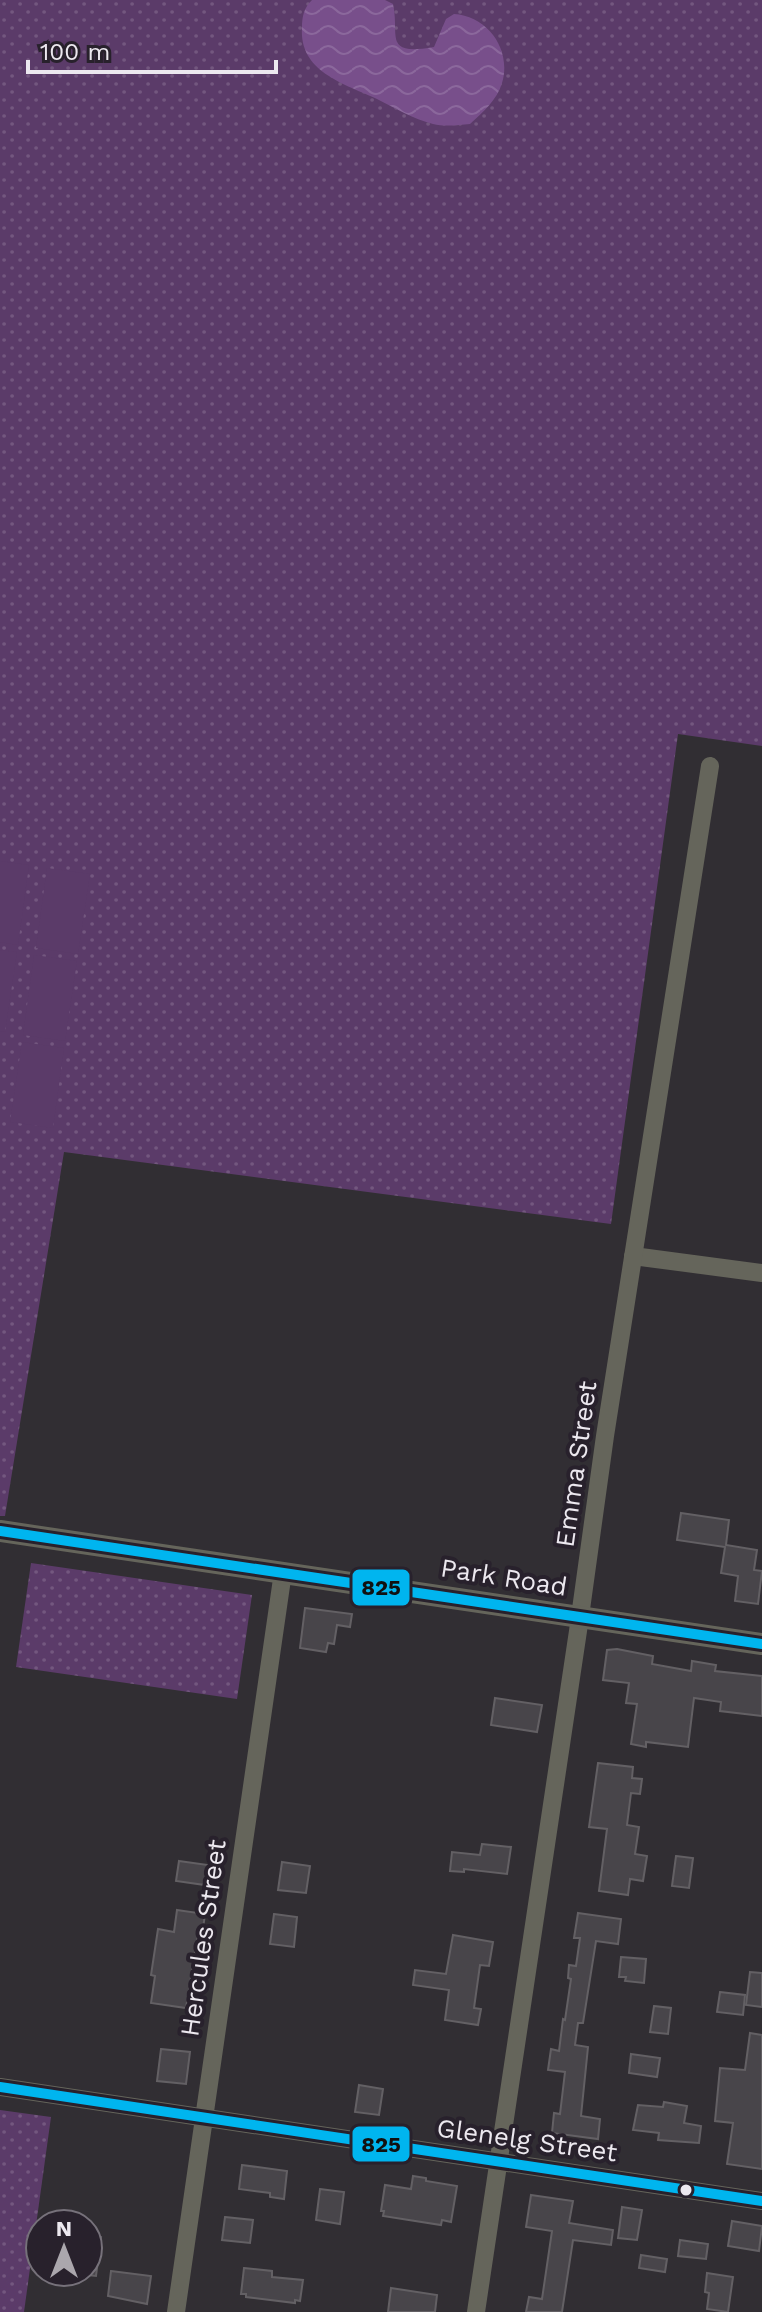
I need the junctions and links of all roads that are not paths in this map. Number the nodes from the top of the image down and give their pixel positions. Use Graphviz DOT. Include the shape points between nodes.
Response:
graph roads {
  1 [pos="710,766"];
  2 [pos="633,1256"];
  3 [pos="762,1273"];
  4 [pos="0,1531"];
  5 [pos="283,1572"];
  6 [pos="580,1617"];
  7 [pos="762,1644"];
  8 [pos="0,2087"];
  9 [pos="204,2119"];
  10 [pos="499,2162"];
  11 [pos="762,2201"];
  12 [pos="176,2312"];
  13 [pos="476,2312"];
  1 -- 2 [label="street, Emma Street"];
  2 -- 3 [label="street"];
  2 -- 6 [label="street, Emma Street"];
  4 -- 5 [label="street, Park Road"];
  5 -- 6 [label="street, Park Road"];
  5 -- 9 [label="street, Hercules Street"];
  6 -- 7 [label="street, Park Road"];
  6 -- 10 [label="street, Emma Street"];
  8 -- 9 [label="street, Glenelg Street"];
  9 -- 10 [label="street, Glenelg Street"];
  9 -- 12 [label="street, Hercules Street"];
  10 -- 11 [label="street, Glenelg Street"];
  10 -- 13 [label="street, Emma Street"];
}
